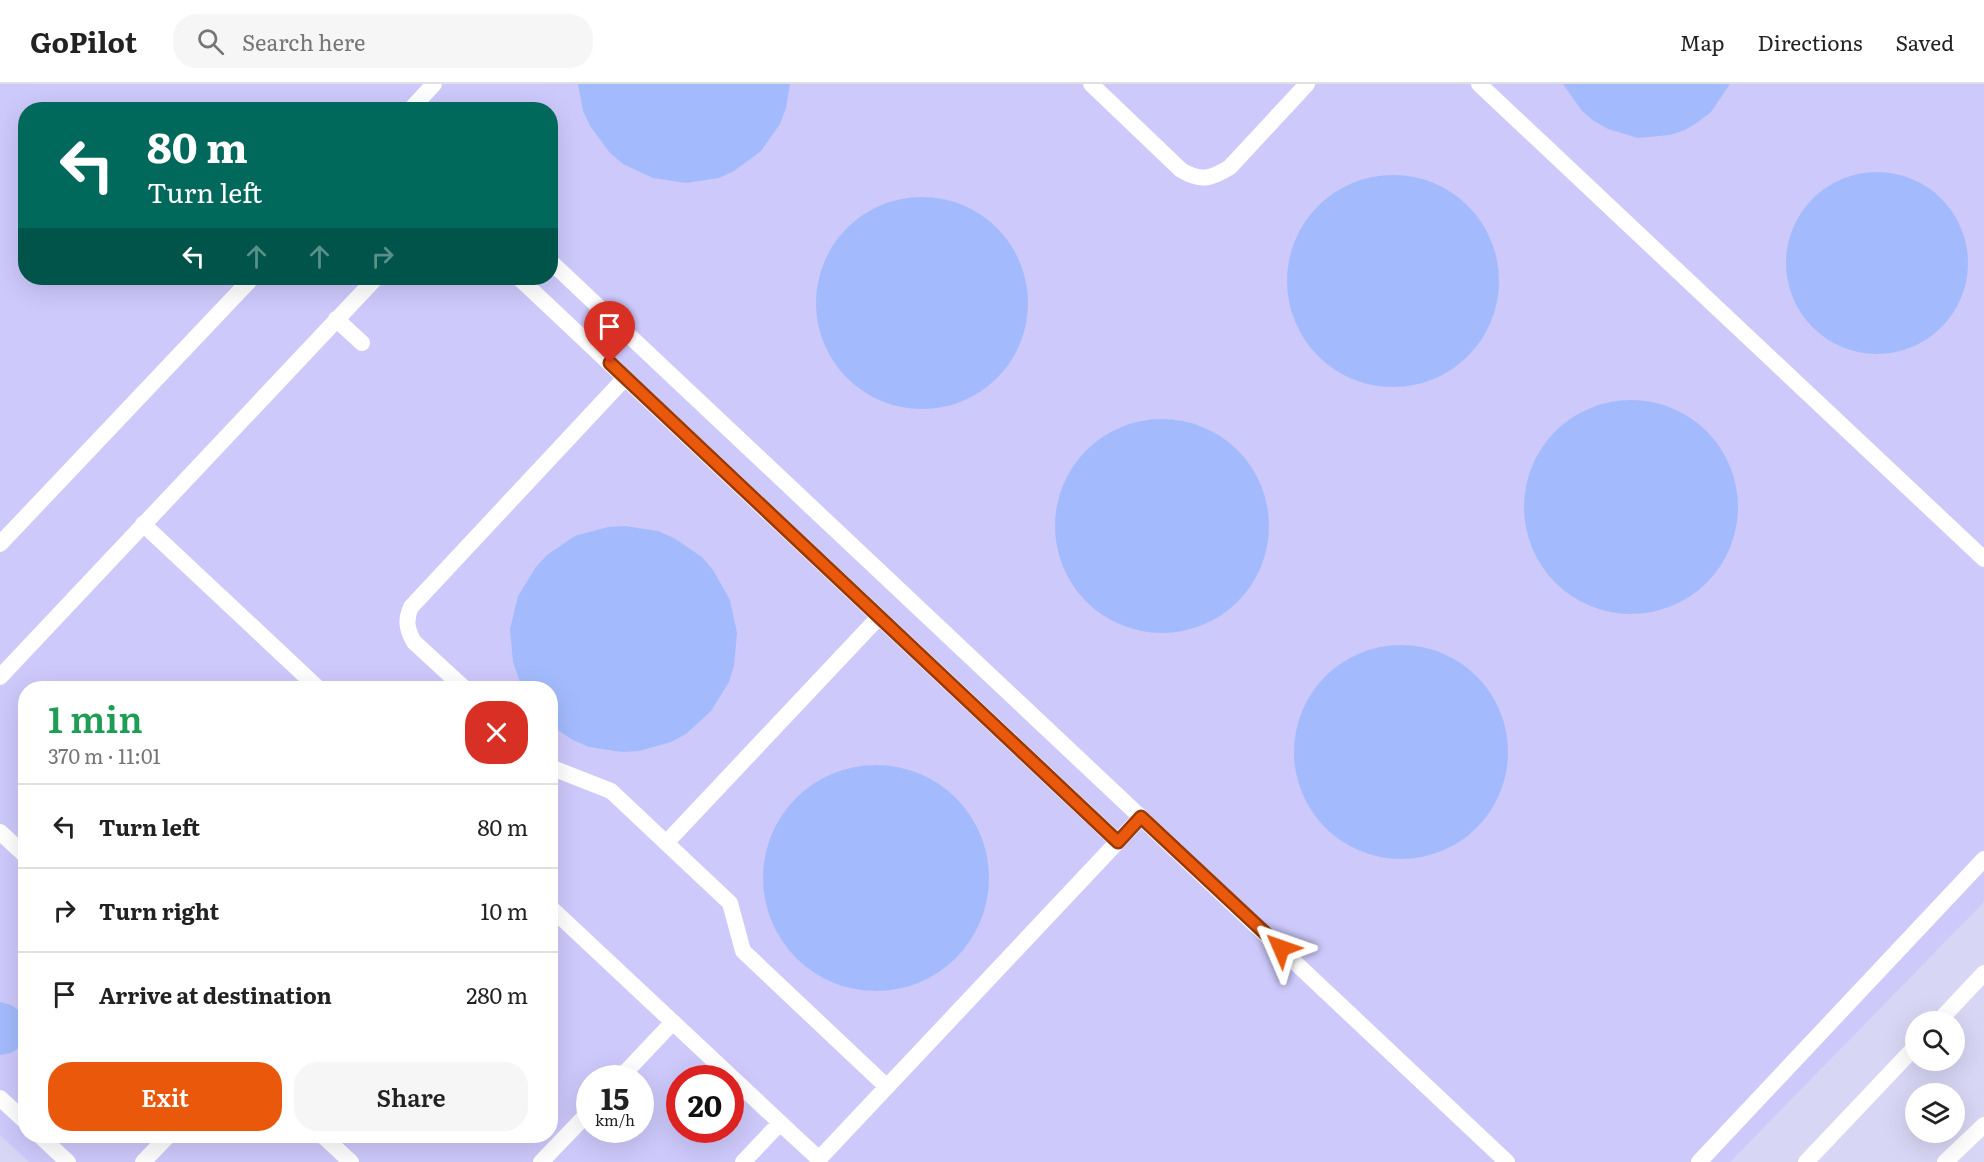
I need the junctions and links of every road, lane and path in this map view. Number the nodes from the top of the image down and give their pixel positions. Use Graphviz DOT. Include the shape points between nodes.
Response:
graph roads {
  1 [pos="434,84"];
  2 [pos="1091,84"];
  3 [pos="1308,84"];
  4 [pos="1479,84"];
  5 [pos="417,102"];
  6 [pos="558,269"];
  7 [pos="245,285"];
  8 [pos="369,285"];
  9 [pos="526,285"];
  10 [pos="336,319"];
  11 [pos="362,343"];
  12 [pos="625,378"];
  13 [pos="143,524"];
  14 [pos="0,544"];
  15 [pos="1984,560"];
  16 [pos="879,617"];
  17 [pos="0,676"];
  18 [pos="311,681"];
  19 [pos="456,681"];
  20 [pos="558,770"];
  21 [pos="1141,817"];
  22 [pos="1,834"];
  23 [pos="1118,842"];
  24 [pos="666,843"];
  25 [pos="18,849"];
  26 [pos="1984,859"];
  27 [pos="558,914"];
  28 [pos="1984,973"];
  29 [pos="1948,1011"];
  30 [pos="673,1022"];
  31 [pos="1905,1058"];
  32 [pos="632,1065"];
  33 [pos="887,1087"];
  34 [pos="0,1098"];
  35 [pos="18,1115"];
  36 [pos="1984,1125"];
  37 [pos="576,1126"];
  38 [pos="48,1143"];
  39 [pos="161,1143"];
  40 [pos="331,1143"];
  41 [pos="68,1162"];
  42 [pos="143,1162"];
  43 [pos="351,1162"];
  44 [pos="541,1162"];
  45 [pos="743,1162"];
  46 [pos="822,1162"];
  47 [pos="1507,1162"];
  48 [pos="1699,1162"];
  49 [pos="1806,1162"];
  50 [pos="1945,1162"];
  1 -- 5 [label="lane"];
  2 -- 3 [label="lane" via="1181,170 1207,178 1230,166"];
  4 -- 15 [label="lane"];
  6 -- 21 [label="lane"];
  7 -- 14 [label="lane"];
  8 -- 10 [label="lane"];
  9 -- 12 [label="lane"];
  10 -- 11 [label="lane"];
  10 -- 13 [label="lane"];
  12 -- 16 [label="lane"];
  12 -- 19 [label="lane" via="411,607 407,621 410,636"];
  13 -- 17 [label="lane"];
  13 -- 18 [label="lane"];
  16 -- 23 [label="lane"];
  16 -- 24 [label="lane"];
  20 -- 24 [label="lane" via="611,791"];
  21 -- 23 [label="lane"];
  21 -- 47 [label="lane"];
  22 -- 25 [label="lane"];
  23 -- 33 [label="lane"];
  24 -- 33 [label="lane" via="730,903 743,951"];
  26 -- 48 [label="lane"];
  27 -- 30 [label="lane"];
  28 -- 29 [label="lane"];
  30 -- 32 [label="lane"];
  30 -- 46 [label="lane"];
  31 -- 49 [label="lane"];
  33 -- 45 [label="lane" via="819,1159 780,1123"];
  34 -- 35 [label="lane"];
  36 -- 50 [label="lane"];
  37 -- 44 [label="lane"];
  38 -- 41 [label="lane"];
  39 -- 42 [label="lane"];
  40 -- 43 [label="lane"];
}
